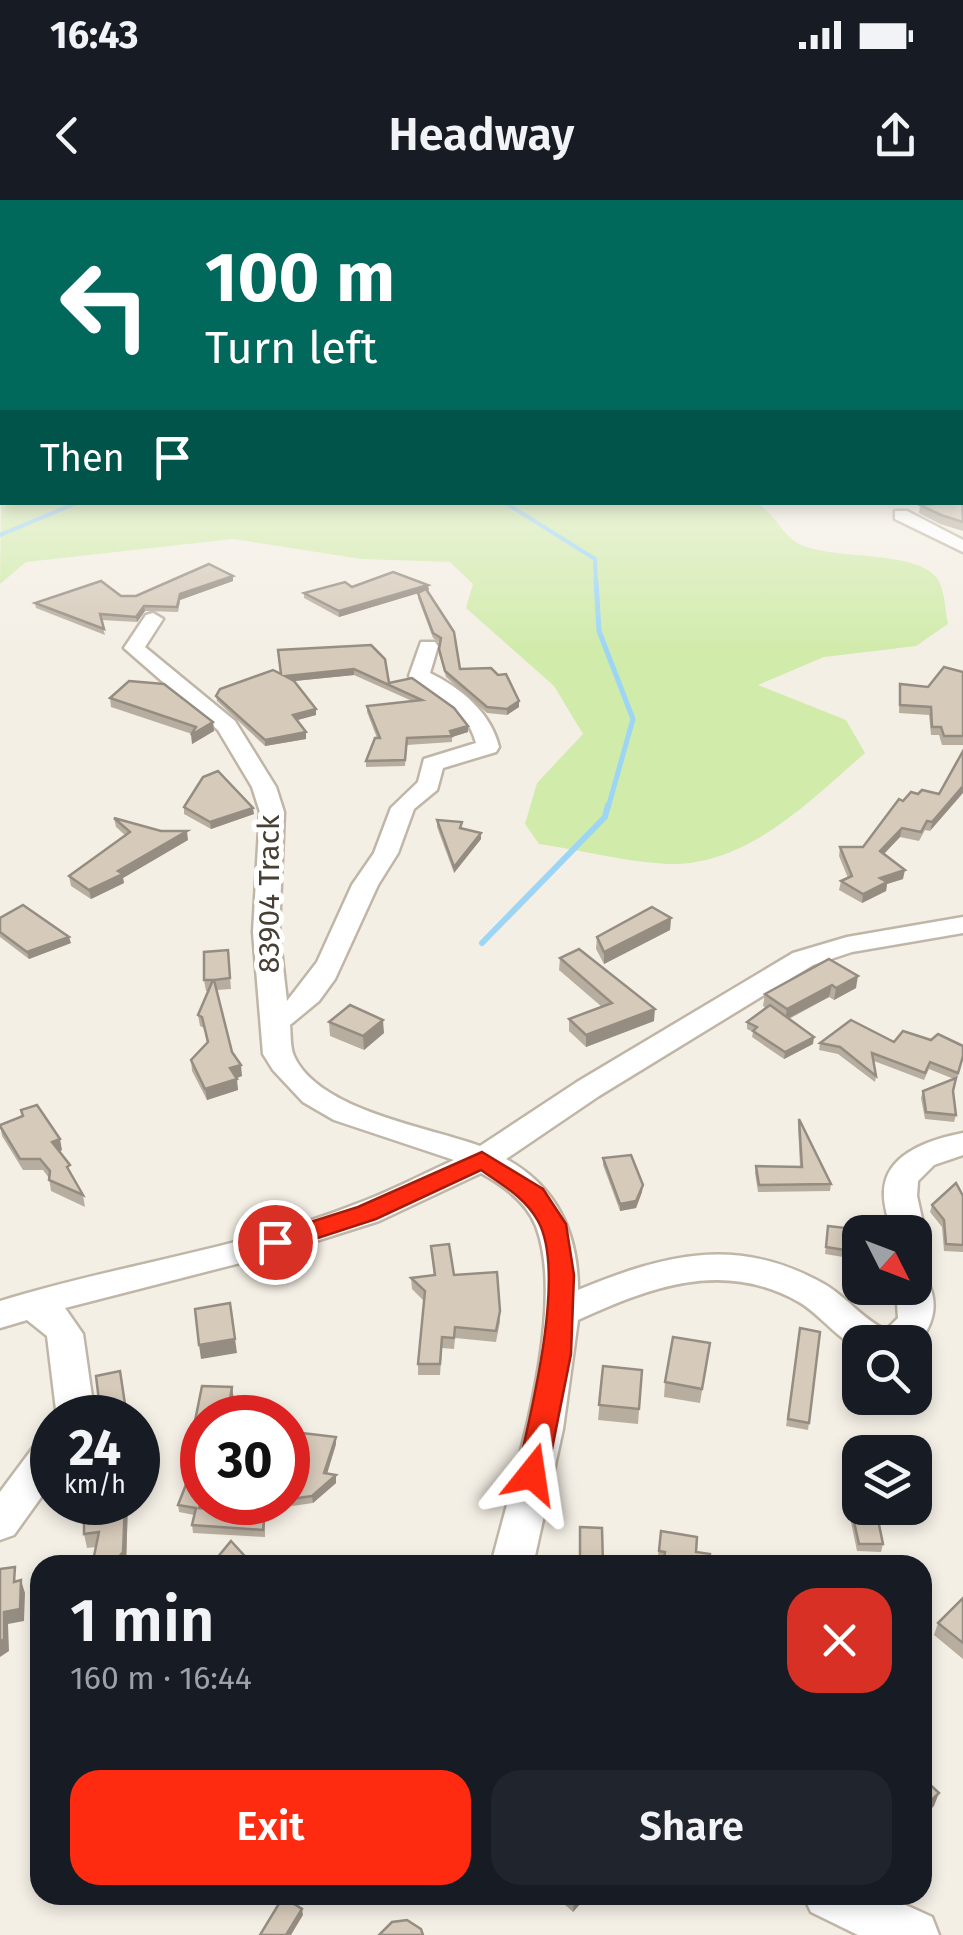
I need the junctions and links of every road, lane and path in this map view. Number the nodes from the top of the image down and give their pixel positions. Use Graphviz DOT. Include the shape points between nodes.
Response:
graph roads {
  1 [pos="902,515"];
  2 [pos="963,547"];
  3 [pos="154,619"];
  4 [pos="428,646"];
  5 [pos="963,925"];
  6 [pos="274,1023"];
  7 [pos="963,1144"];
  8 [pos="482,1160"];
  9 [pos="905,1215"];
  10 [pos="15,1310"];
  11 [pos="559,1314"];
  12 [pos="848,1325"];
  13 [pos="73,1395"];
  14 [pos="30,1482"];
  15 [pos="0,1523"];
  16 [pos="514,1555"];
  17 [pos="850,1905"];
  18 [pos="914,1935"];
  1 -- 2 [label="street"];
  3 -- 6 [label="street, 83904 Track" via="134,648 226,726 272,812 266,932"];
  4 -- 6 [label="street" via="419,676 463,706 488,748 432,764 429,785 402,804 388,849 364,886 331,966 294,1012"];
  5 -- 8 [label="street" via="802,959"];
  6 -- 8 [label="street, 83904 Track" via="284,1066 338,1111"];
  7 -- 9 [label="street" via="947,1146 906,1173 900,1190"];
  8 -- 10 [label="street" via="348,1219"];
  8 -- 11 [label="street, 83904 Track" via="534,1195 554,1224"];
  10 -- 13 [label="street" via="54,1318 65,1334"];
  11 -- 12 [label="street" via="666,1269 715,1263 802,1288"];
  11 -- 16 [label="street, 83904 Track" via="547,1416"];
  14 -- 15 [label="street"];
  17 -- 18 [label="street"];
}
